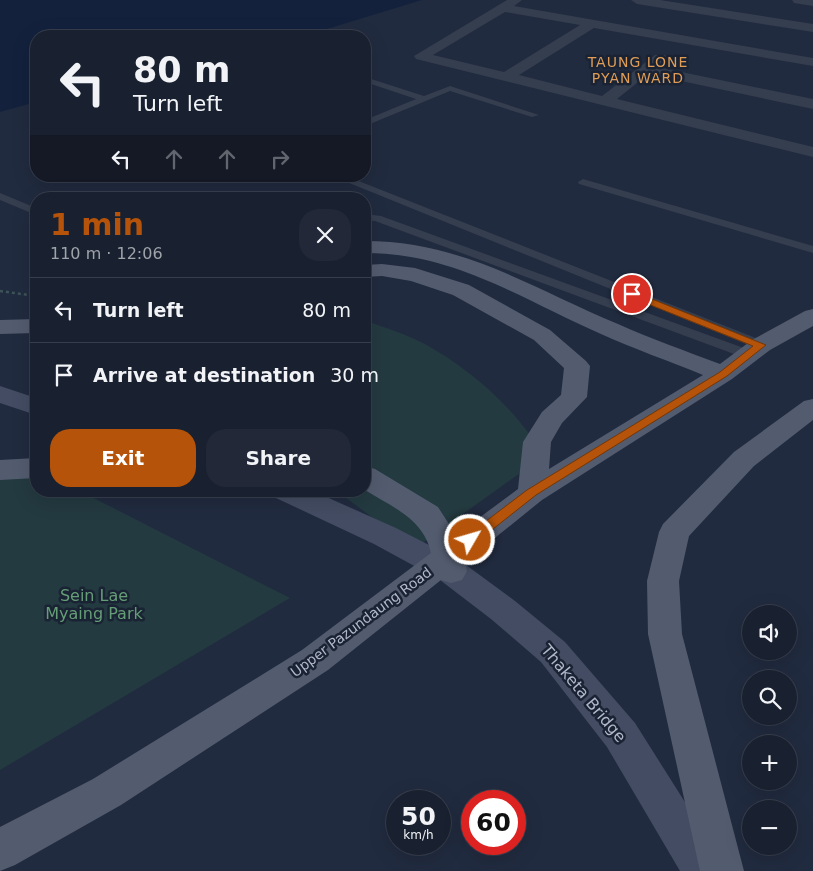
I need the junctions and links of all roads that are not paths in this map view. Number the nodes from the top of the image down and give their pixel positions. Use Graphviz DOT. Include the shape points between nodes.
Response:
graph roads {
  1 [pos="637,0"];
  2 [pos="734,0"];
  3 [pos="798,0"];
  4 [pos="813,2"];
  5 [pos="509,4"];
  6 [pos="718,12"];
  7 [pos="592,23"];
  8 [pos="813,28"];
  9 [pos="684,39"];
  10 [pos="813,62"];
  11 [pos="645,69"];
  12 [pos="506,77"];
  13 [pos="371,81"];
  14 [pos="424,99"];
  15 [pos="604,101"];
  16 [pos="813,104"];
  17 [pos="535,114"];
  18 [pos="371,120"];
  19 [pos="813,152"];
  20 [pos="351,182"];
  21 [pos="583,182"];
  22 [pos="0,196"];
  23 [pos="30,209"];
  24 [pos="371,218"];
  25 [pos="371,247"];
  26 [pos="813,250"];
  27 [pos="371,271"];
  28 [pos="813,316"];
  29 [pos="30,326"];
  30 [pos="0,327"];
  31 [pos="754,350"];
  32 [pos="723,374"];
  33 [pos="0,394"];
  34 [pos="30,405"];
  35 [pos="813,407"];
  36 [pos="30,468"];
  37 [pos="0,470"];
  38 [pos="371,480"];
  39 [pos="532,492"];
  40 [pos="299,497"];
  41 [pos="451,571"];
  42 [pos="0,850"];
  43 [pos="704,871"];
  44 [pos="722,871"];
  1 -- 6 [label="street"];
  2 -- 6 [label="street"];
  3 -- 4 [label="street"];
  5 -- 7 [label="street"];
  5 -- 12 [label="street" via="421,56"];
  6 -- 8 [label="street"];
  6 -- 9 [label="street"];
  7 -- 9 [label="street"];
  7 -- 12 [label="street"];
  9 -- 10 [label="street"];
  9 -- 11 [label="street"];
  11 -- 15 [label="street"];
  11 -- 16 [label="street"];
  12 -- 15 [label="street"];
  13 -- 14 [label="lane"];
  14 -- 17 [label="lane" via="450,88"];
  14 -- 18 [label="lane"];
  15 -- 19 [label="street"];
  20 -- 31 [label="lane"];
  21 -- 26 [label="lane"];
  22 -- 23 [label="lane"];
  24 -- 31 [label="lane"];
  25 -- 32 [label="main road" via="391,247 459,261 516,284 609,329"];
  27 -- 39 [label="main road" via="415,275 461,290 542,335 577,366 574,397 552,418 537,442"];
  28 -- 31 [label="main road, Upper Pazundaung Road"];
  29 -- 30 [label="main road"];
  31 -- 32 [label="main road, Upper Pazundaung Road"];
  32 -- 39 [label="main road, Upper Pazundaung Road"];
  33 -- 34 [label="main road"];
  35 -- 44 [label="main road" via="744,459 674,532 663,581 665,634"];
  36 -- 37 [label="main road"];
  38 -- 41 [label="main road" via="427,515 444,541"];
  39 -- 42 [label="main road, Upper Pazundaung Road" via="315,660 108,792"];
  40 -- 41 [label="main road, Thaketa Bridge" via="386,536"];
  41 -- 43 [label="main road, Thaketa Bridge" via="554,652 621,735"];
}
